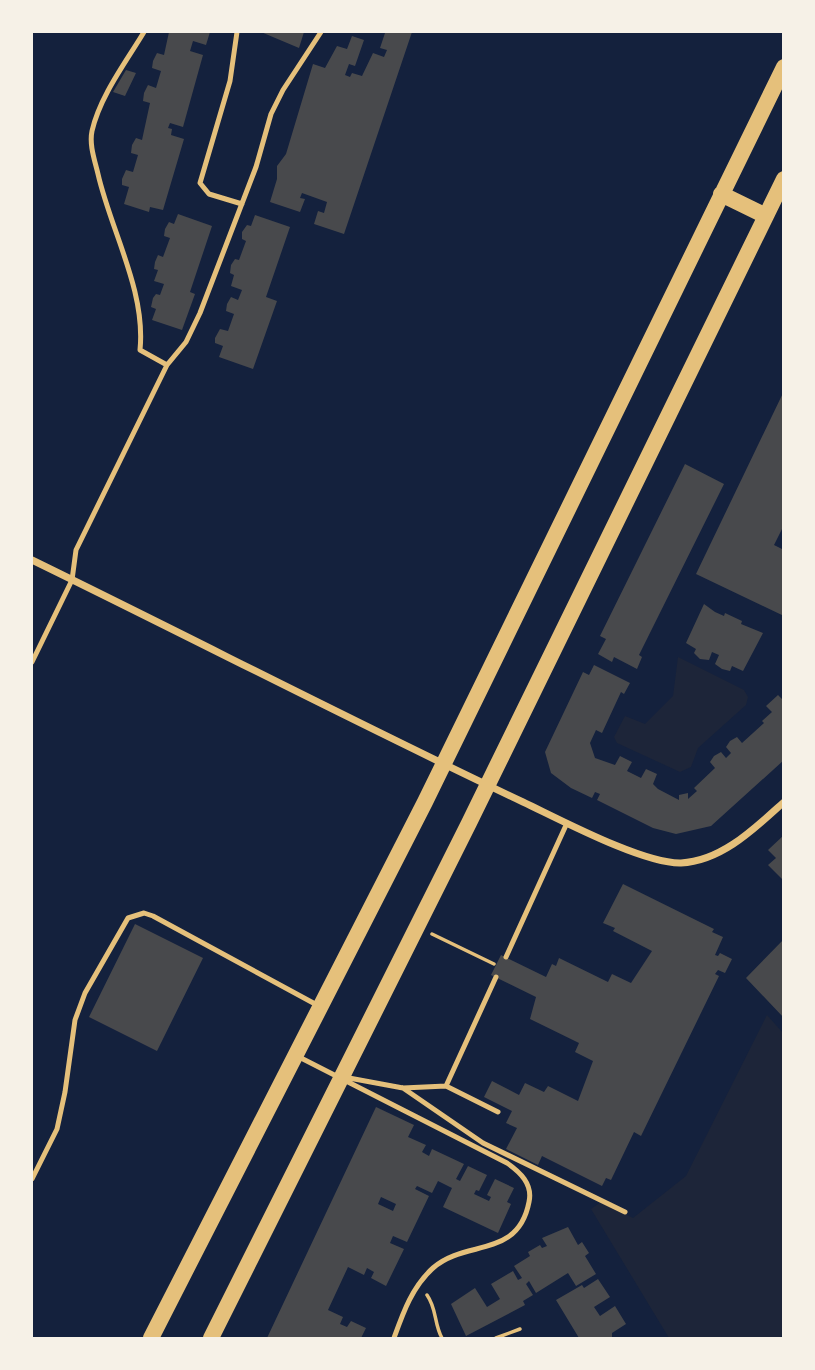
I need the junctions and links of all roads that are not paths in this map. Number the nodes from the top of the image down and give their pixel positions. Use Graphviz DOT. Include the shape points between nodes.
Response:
graph roads {
  1 [pos="144,32"];
  2 [pos="237,32"];
  3 [pos="321,32"];
  4 [pos="783,67"];
  5 [pos="783,179"];
  6 [pos="721,194"];
  7 [pos="242,204"];
  8 [pos="766,216"];
  9 [pos="167,365"];
  10 [pos="32,560"];
  11 [pos="72,580"];
  12 [pos="32,662"];
  13 [pos="443,765"];
  14 [pos="487,785"];
  15 [pos="783,802"];
  16 [pos="567,822"];
  17 [pos="506,957"];
  18 [pos="496,977"];
  19 [pos="320,1007"];
  20 [pos="296,1056"];
  21 [pos="342,1077"];
  22 [pos="446,1086"];
  23 [pos="403,1088"];
  24 [pos="498,1112"];
  25 [pos="32,1179"];
  26 [pos="625,1212"];
  27 [pos="151,1339"];
  28 [pos="211,1339"];
  29 [pos="394,1339"];
  1 -- 9 [label="lane" via="99,111 91,146 143,327 140,350"];
  2 -- 7 [label="lane" via="230,81 200,183 209,194"];
  3 -- 7 [label="lane" via="271,114"];
  4 -- 6 [label="main road"];
  5 -- 8 [label="main road"];
  6 -- 8 [label="main road"];
  6 -- 13 [label="main road"];
  7 -- 9 [label="lane" via="200,313 186,342"];
  8 -- 14 [label="main road"];
  9 -- 11 [label="lane" via="76,550"];
  10 -- 11 [label="street"];
  11 -- 12 [label="lane"];
  11 -- 13 [label="street"];
  13 -- 14 [label="street"];
  13 -- 19 [label="main road"];
  14 -- 16 [label="street"];
  14 -- 21 [label="main road"];
  15 -- 16 [label="street" via="727,848 679,863 637,852"];
  16 -- 17 [label="lane"];
  18 -- 22 [label="lane"];
  19 -- 20 [label="main road"];
  19 -- 25 [label="lane" via="153,916 144,913 128,918 85,993 75,1020 57,1129"];
  20 -- 21 [label="lane"];
  20 -- 27 [label="main road"];
  21 -- 23 [label="lane"];
  21 -- 28 [label="main road"];
  21 -- 29 [label="lane" via="507,1163 527,1183 531,1195 527,1213 508,1238 443,1261 417,1287"];
  22 -- 23 [label="lane"];
  22 -- 24 [label="lane"];
  23 -- 26 [label="lane" via="483,1143"];
}
